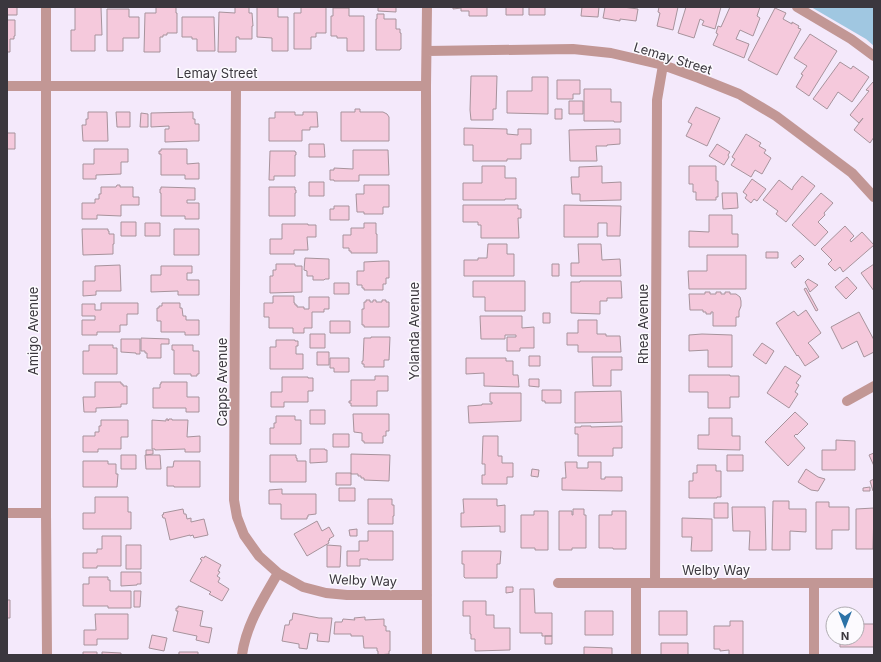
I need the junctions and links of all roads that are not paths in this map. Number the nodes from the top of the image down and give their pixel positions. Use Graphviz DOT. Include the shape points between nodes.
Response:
graph roads {
  1 [pos="46,7"];
  2 [pos="427,7"];
  3 [pos="797,7"];
  4 [pos="427,51"];
  5 [pos="874,56"];
  6 [pos="663,65"];
  7 [pos="7,86"];
  8 [pos="46,86"];
  9 [pos="236,86"];
  10 [pos="426,86"];
  11 [pos="874,197"];
  12 [pos="874,386"];
  13 [pos="847,401"];
  14 [pos="7,513"];
  15 [pos="46,513"];
  16 [pos="278,573"];
  17 [pos="558,583"];
  18 [pos="636,583"];
  19 [pos="655,583"];
  20 [pos="814,583"];
  21 [pos="874,583"];
  22 [pos="428,595"];
  23 [pos="47,655"];
  24 [pos="242,655"];
  25 [pos="427,655"];
  26 [pos="636,655"];
  27 [pos="814,655"];
  1 -- 8 [label="street, Amigo Avenue"];
  2 -- 4 [label="street, Yolanda Avenue"];
  3 -- 5 [label="street"];
  4 -- 6 [label="street, Lemay Street" via="573,49 611,53"];
  4 -- 10 [label="street, Yolanda Avenue"];
  6 -- 11 [label="street, Lemay Street" via="739,94 776,116 852,173"];
  6 -- 19 [label="street, Rhea Avenue" via="656,100"];
  7 -- 8 [label="street, Lemay Street"];
  8 -- 9 [label="street, Lemay Street"];
  8 -- 15 [label="street, Amigo Avenue"];
  9 -- 10 [label="street, Lemay Street"];
  9 -- 16 [label="street, Capps Avenue" via="234,500 244,535 258,556"];
  10 -- 22 [label="street, Yolanda Avenue"];
  12 -- 13 [label="street"];
  14 -- 15 [label="street"];
  15 -- 23 [label="street, Amigo Avenue"];
  16 -- 22 [label="street, Welby Way" via="303,586 326,593"];
  16 -- 24 [label="street" via="254,617"];
  17 -- 18 [label="street, Welby Way"];
  18 -- 19 [label="street, Welby Way"];
  18 -- 26 [label="street"];
  19 -- 20 [label="street, Welby Way"];
  20 -- 21 [label="street, Welby Way"];
  20 -- 27 [label="street"];
  22 -- 25 [label="street, Yolanda Avenue"];
}
